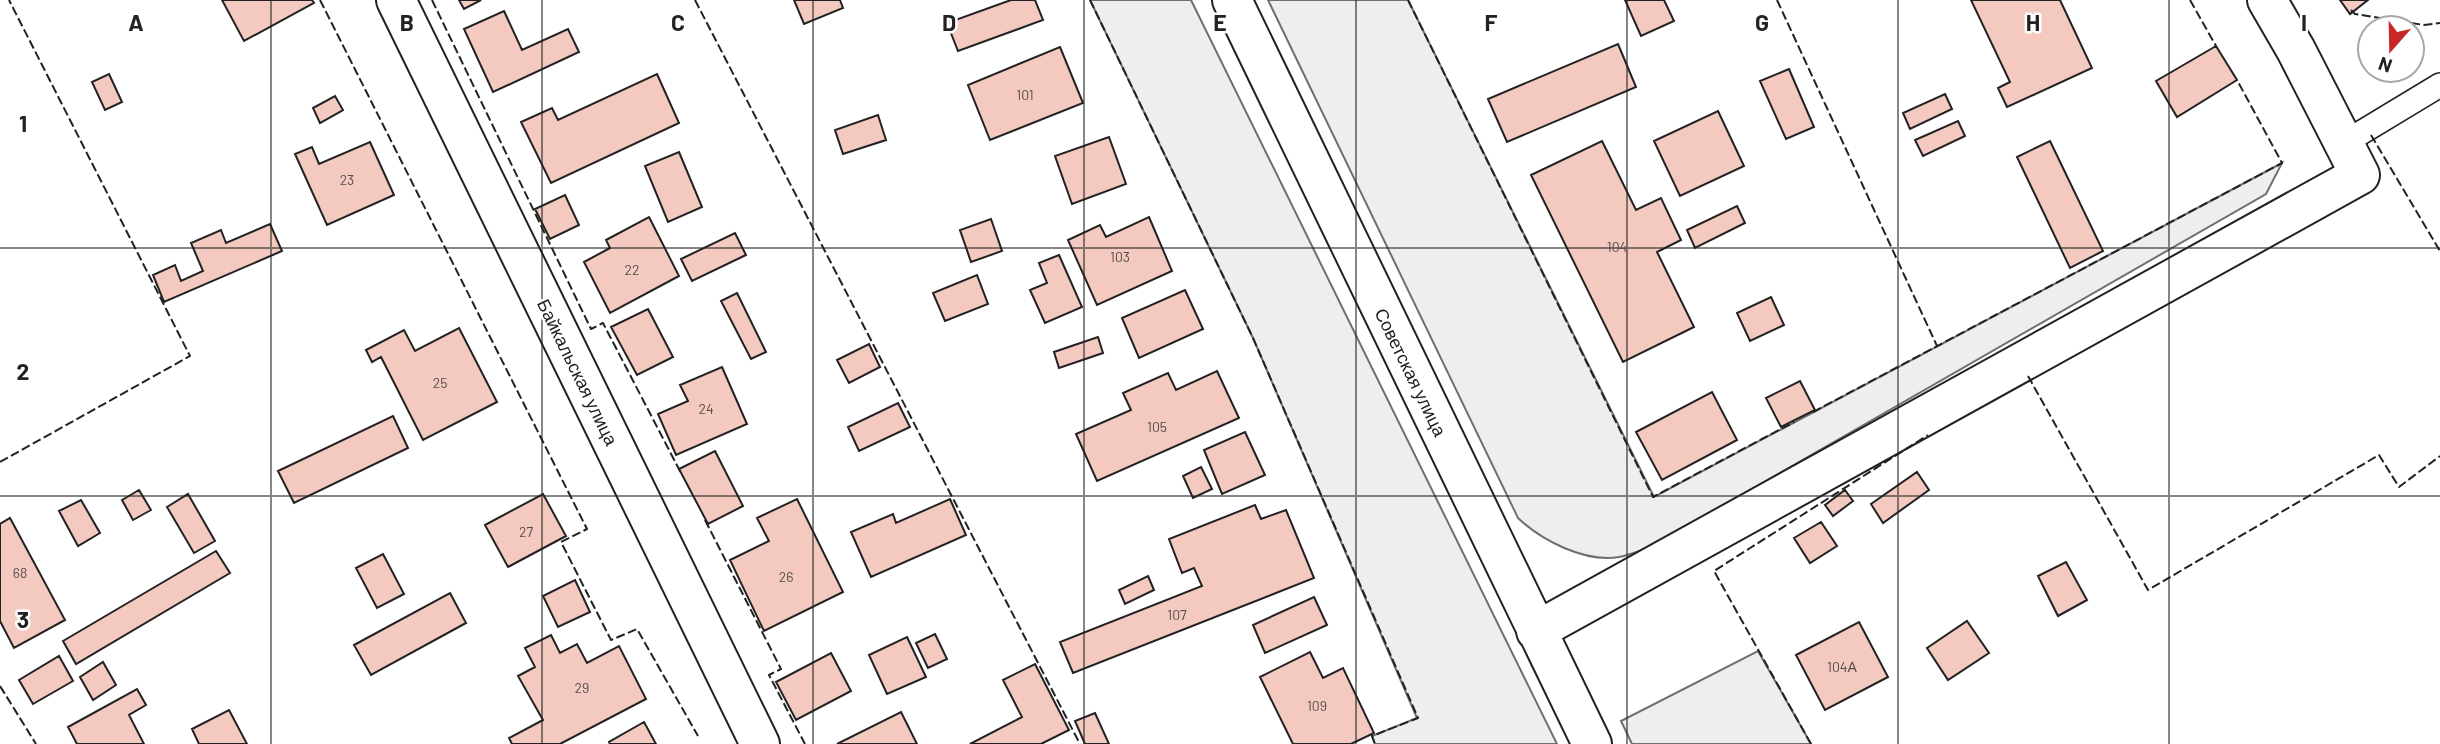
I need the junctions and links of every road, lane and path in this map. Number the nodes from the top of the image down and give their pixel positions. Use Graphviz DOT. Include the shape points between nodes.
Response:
graph roads {
  1 [pos="396,0"];
  2 [pos="1233,0"];
  3 [pos="2267,0"];
  4 [pos="2440,85"];
  5 [pos="2352,159"];
  6 [pos="1536,631"];
  7 [pos="760,744"];
  8 [pos="1592,744"];
  1 -- 7 [label="street, Байкальская улица"];
  2 -- 6 [label="street, Советская улица"];
  3 -- 5 [label="street"];
  4 -- 5 [label="lane"];
  5 -- 6 [label="street"];
  6 -- 8 [label="street, Советская улица"];
}
